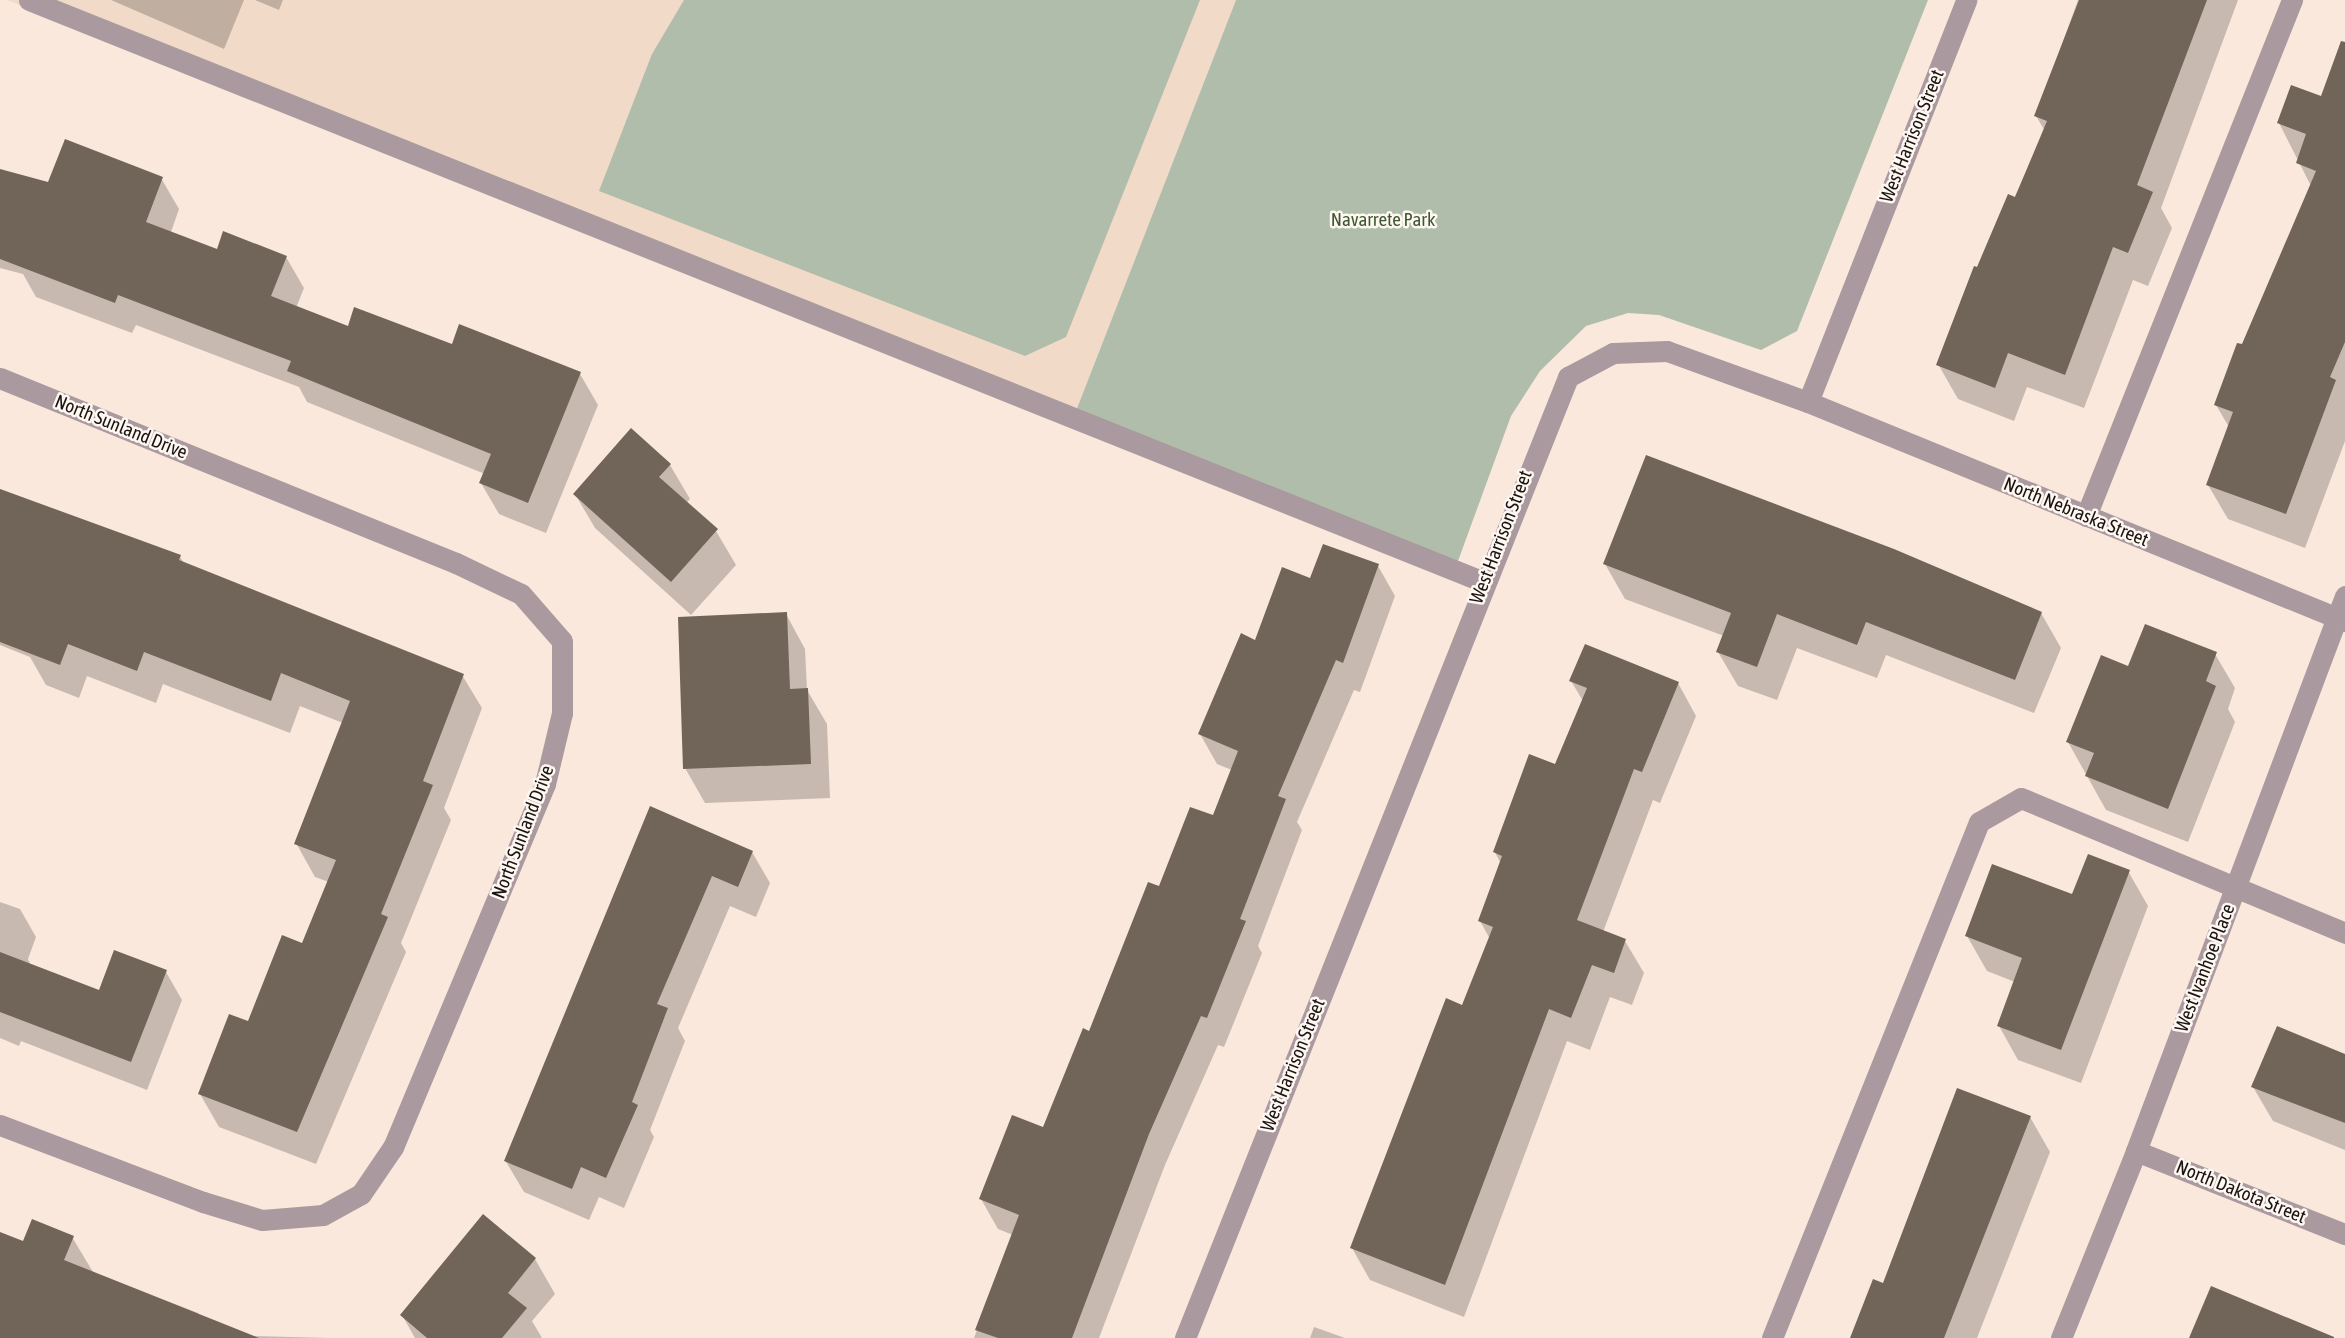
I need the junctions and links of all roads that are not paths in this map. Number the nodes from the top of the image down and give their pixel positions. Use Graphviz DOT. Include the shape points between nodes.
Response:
graph roads {
  1 [pos="29,0"];
  2 [pos="1966,0"];
  3 [pos="2291,0"];
  4 [pos="0,378"];
  5 [pos="1808,402"];
  6 [pos="2086,516"];
  7 [pos="1484,582"];
  8 [pos="2345,596"];
  9 [pos="2341,619"];
  10 [pos="2235,889"];
  11 [pos="2345,933"];
  12 [pos="0,1125"];
  13 [pos="2136,1151"];
  14 [pos="2345,1234"];
  15 [pos="1185,1338"];
  16 [pos="1772,1338"];
  17 [pos="2061,1338"];
  1 -- 7 [label="street"];
  2 -- 5 [label="street, West Harrison Street"];
  3 -- 6 [label="street"];
  4 -- 12 [label="street, North Sunland Drive" via="456,563 521,594 562,641 562,713 540,797 393,1147 361,1194 323,1215 262,1220"];
  5 -- 6 [label="street, North Nebraska Street"];
  5 -- 7 [label="street, West Harrison Street" via="1667,351 1613,354 1568,377"];
  6 -- 9 [label="street, North Nebraska Street"];
  7 -- 15 [label="street, West Harrison Street"];
  8 -- 9 [label="street, West Ivanhoe Place"];
  9 -- 10 [label="street, West Ivanhoe Place"];
  10 -- 11 [label="street"];
  10 -- 13 [label="street, West Ivanhoe Place"];
  10 -- 16 [label="street" via="2021,798 1979,822"];
  13 -- 14 [label="street, North Dakota Street"];
  13 -- 17 [label="street, West Ivanhoe Place"];
}
